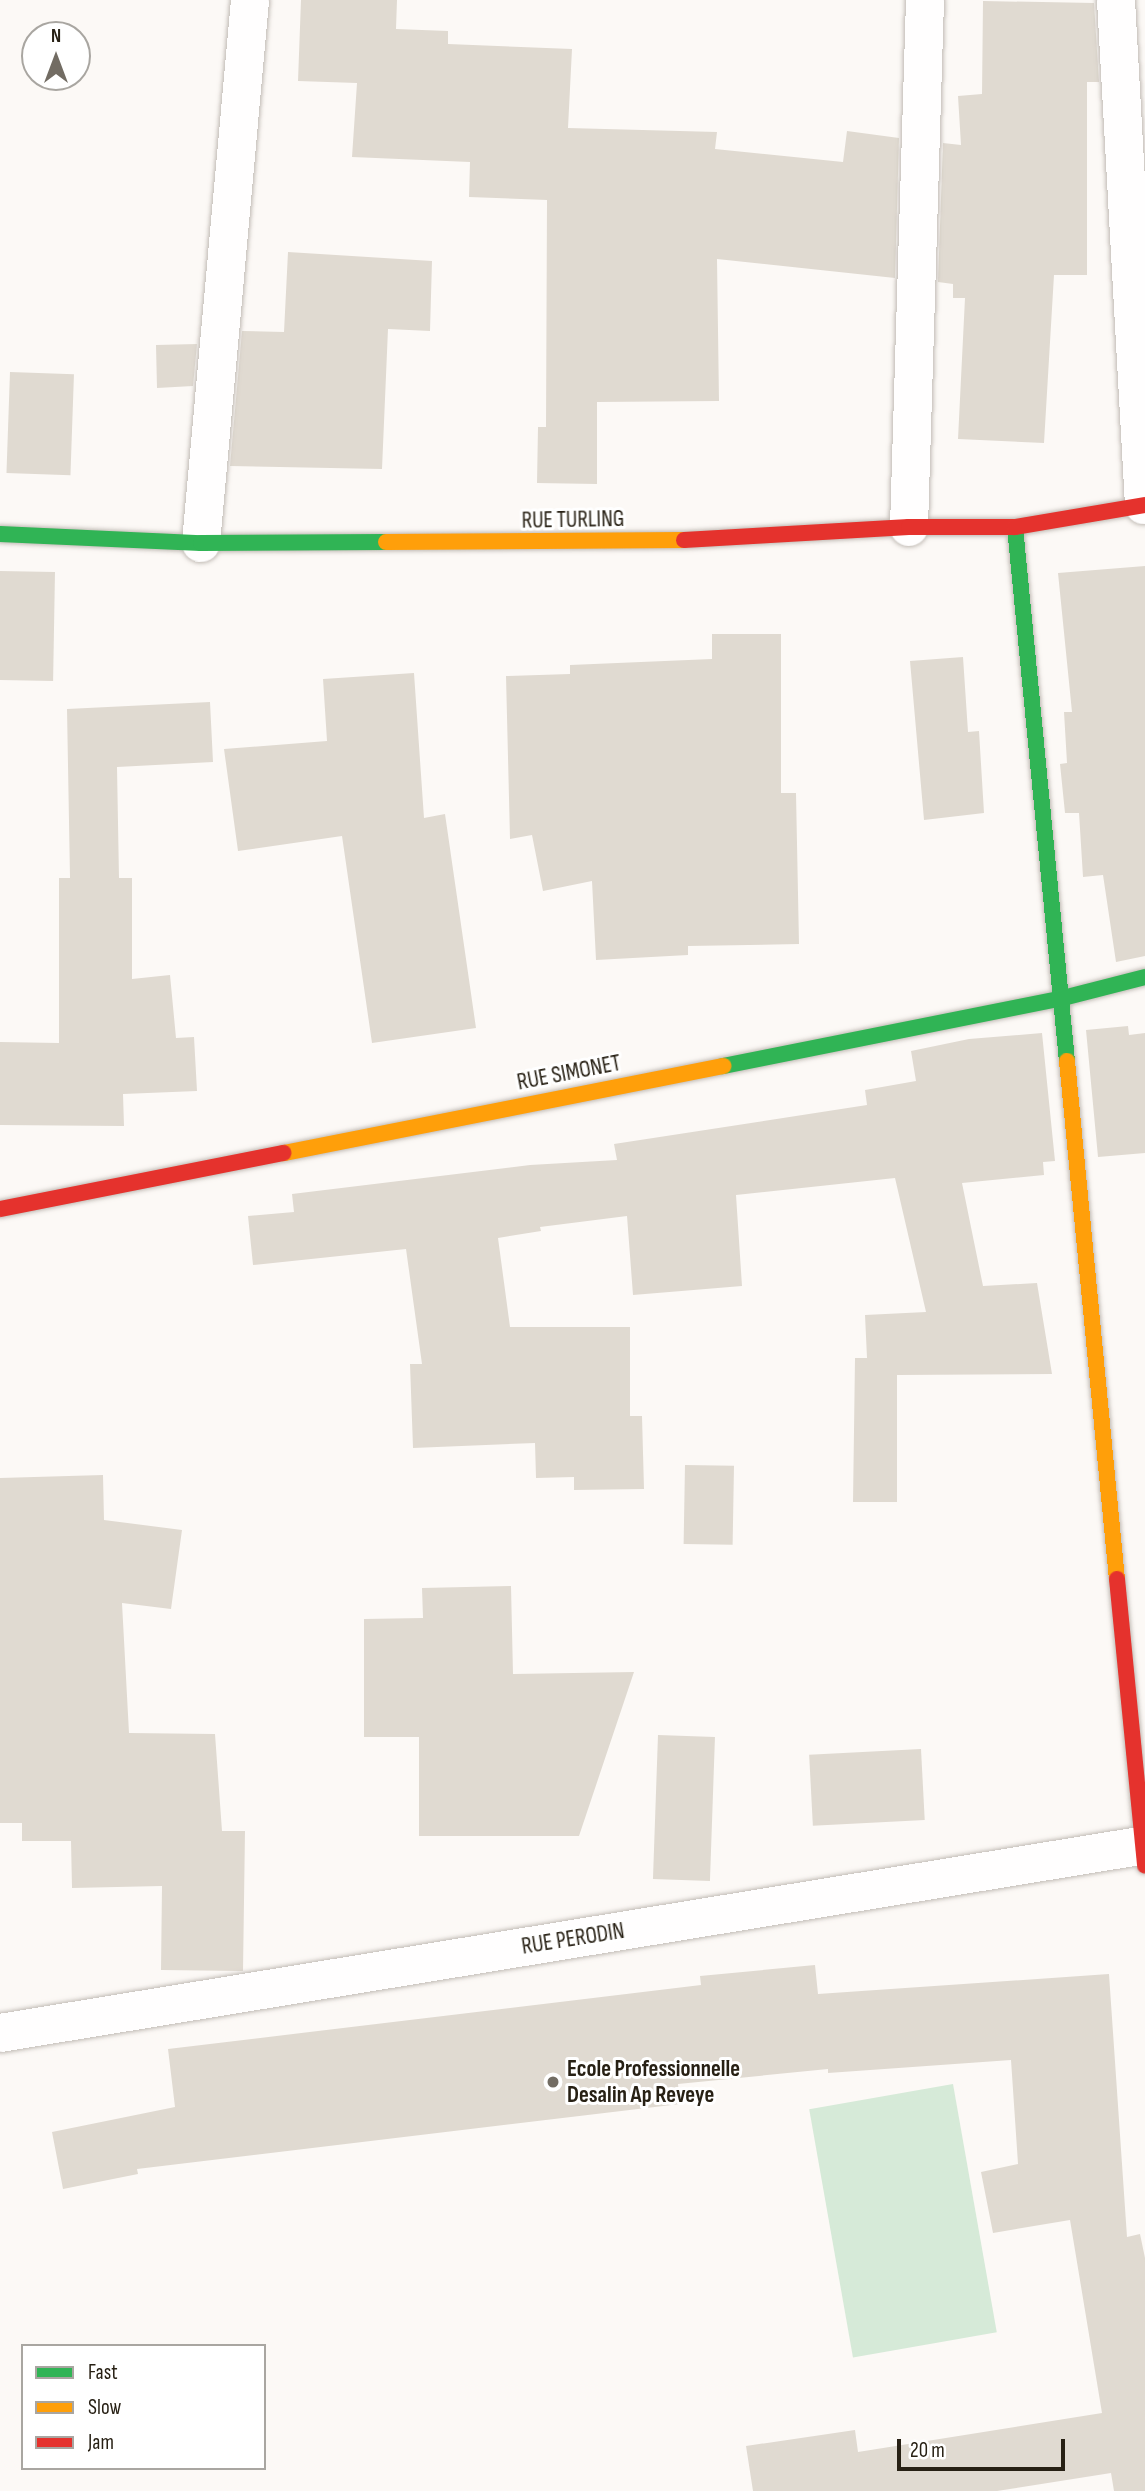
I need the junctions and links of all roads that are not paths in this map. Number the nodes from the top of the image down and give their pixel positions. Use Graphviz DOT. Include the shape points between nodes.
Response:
graph roads {
  1 [pos="250,0"];
  2 [pos="925,0"];
  3 [pos="1116,0"];
  4 [pos="1144,505"];
  5 [pos="909,527"];
  6 [pos="1015,527"];
  7 [pos="0,534"];
  8 [pos="201,544"];
  9 [pos="1145,977"];
  10 [pos="1059,999"];
  11 [pos="0,1209"];
  12 [pos="1144,1852"];
  13 [pos="0,2034"];
  1 -- 8 [label="street"];
  2 -- 5 [label="street"];
  3 -- 4 [label="street"];
  4 -- 6 [label="street, RUE TURLING"];
  5 -- 6 [label="street, RUE TURLING"];
  5 -- 8 [label="street, RUE TURLING" via="708,540"];
  6 -- 10 [label="street"];
  7 -- 8 [label="street, RUE TURLING"];
  9 -- 10 [label="street, RUE SIMONET"];
  10 -- 11 [label="street, RUE SIMONET"];
  10 -- 12 [label="street"];
  12 -- 13 [label="street, RUE PERODIN"];
}
